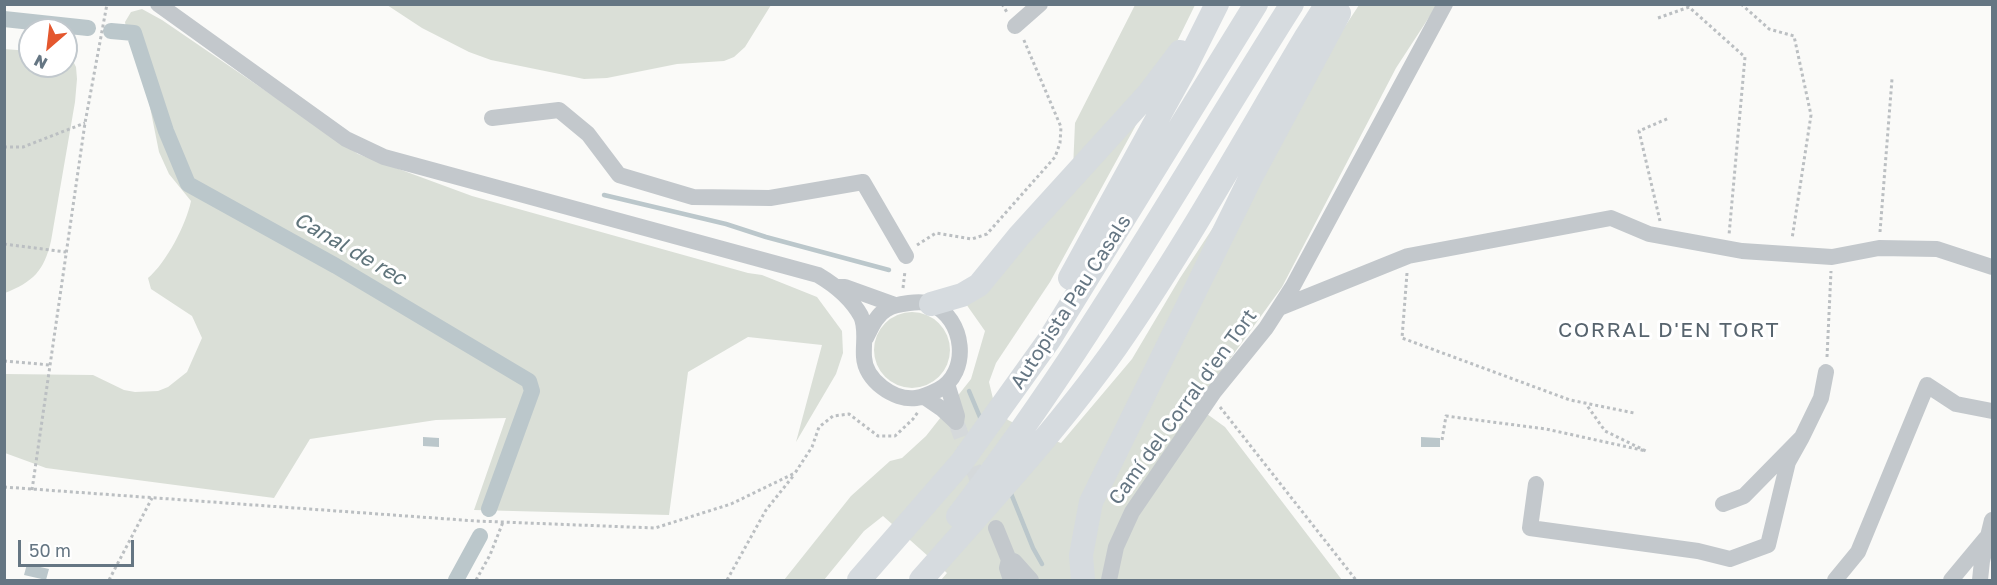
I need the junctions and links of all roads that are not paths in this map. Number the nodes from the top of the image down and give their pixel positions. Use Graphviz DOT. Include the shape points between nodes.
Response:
graph roads {
  1 [pos="158,4"];
  2 [pos="1040,4"];
  3 [pos="1217,4"];
  4 [pos="1256,4"];
  5 [pos="1292,4"];
  6 [pos="1328,4"];
  7 [pos="1344,4"];
  8 [pos="1445,4"];
  9 [pos="1015,26"];
  10 [pos="492,118"];
  11 [pos="906,256"];
  12 [pos="1992,267"];
  13 [pos="838,287"];
  14 [pos="931,304"];
  15 [pos="895,305"];
  16 [pos="1279,308"];
  17 [pos="866,338"];
  18 [pos="1827,372"];
  19 [pos="947,384"];
  20 [pos="1005,393"];
  21 [pos="919,397"];
  22 [pos="1992,411"];
  23 [pos="1802,437"];
  24 [pos="1536,484"];
  25 [pos="1723,504"];
  26 [pos="996,528"];
  27 [pos="1991,528"];
  28 [pos="1009,560"];
  29 [pos="928,567"];
  30 [pos="859,580"];
  31 [pos="905,580"];
  32 [pos="1011,580"];
  33 [pos="1031,580"];
  34 [pos="1083,580"];
  35 [pos="1109,580"];
  36 [pos="1835,580"];
  37 [pos="1951,580"];
  38 [pos="1980,580"];
  1 -- 13 [label="street" via="346,139 384,157 773,261 818,275"];
  2 -- 9 [label="street"];
  3 -- 14 [label="highway" via="1149,93 979,285 962,295"];
  3 -- 20 [label="highway"];
  4 -- 20 [label="highway, Autopista Pau Casals" via="1050,340"];
  5 -- 29 [label="highway, Autopista Pau Casals" via="1076,351"];
  6 -- 29 [label="highway" via="1116,347 1052,431"];
  7 -- 34 [label="highway" via="1247,185 1095,493 1083,539"];
  8 -- 16 [label="street"];
  10 -- 11 [label="street" via="559,110 588,134 619,175 693,197 770,198 863,182"];
  12 -- 16 [label="street, Camí del Corral d'en Tort" via="1937,249 1879,248 1832,257 1742,251 1649,234 1611,218 1408,256"];
  13 -- 15 [label="street" via="845,286"];
  13 -- 17 [label="street" via="861,317"];
  14 -- 15 [label="street"];
  14 -- 19 [label="street" via="954,325 961,342 959,362"];
  15 -- 17 [label="street" via="877,317"];
  16 -- 35 [label="street, Camí del Corral d'en Tort" via="1132,512 1116,547"];
  17 -- 21 [label="street" via="864,359 881,387 902,398"];
  18 -- 23 [label="street" via="1821,398"];
  19 -- 21 [label="street"];
  19 -- 21 [label="street" via="956,422"];
  20 -- 30 [label="highway, Autopista Pau Casals" via="961,463"];
  22 -- 36 [label="street" via="1956,404 1927,385 1858,552"];
  23 -- 24 [label="street" via="1788,462 1768,545 1730,558 1530,528"];
  23 -- 25 [label="street" via="1744,496"];
  26 -- 28 [label="street"];
  27 -- 37 [label="street"];
  27 -- 38 [label="street"];
  28 -- 32 [label="street"];
  28 -- 33 [label="street"];
  29 -- 31 [label="highway, Autopista Pau Casals"];
}
